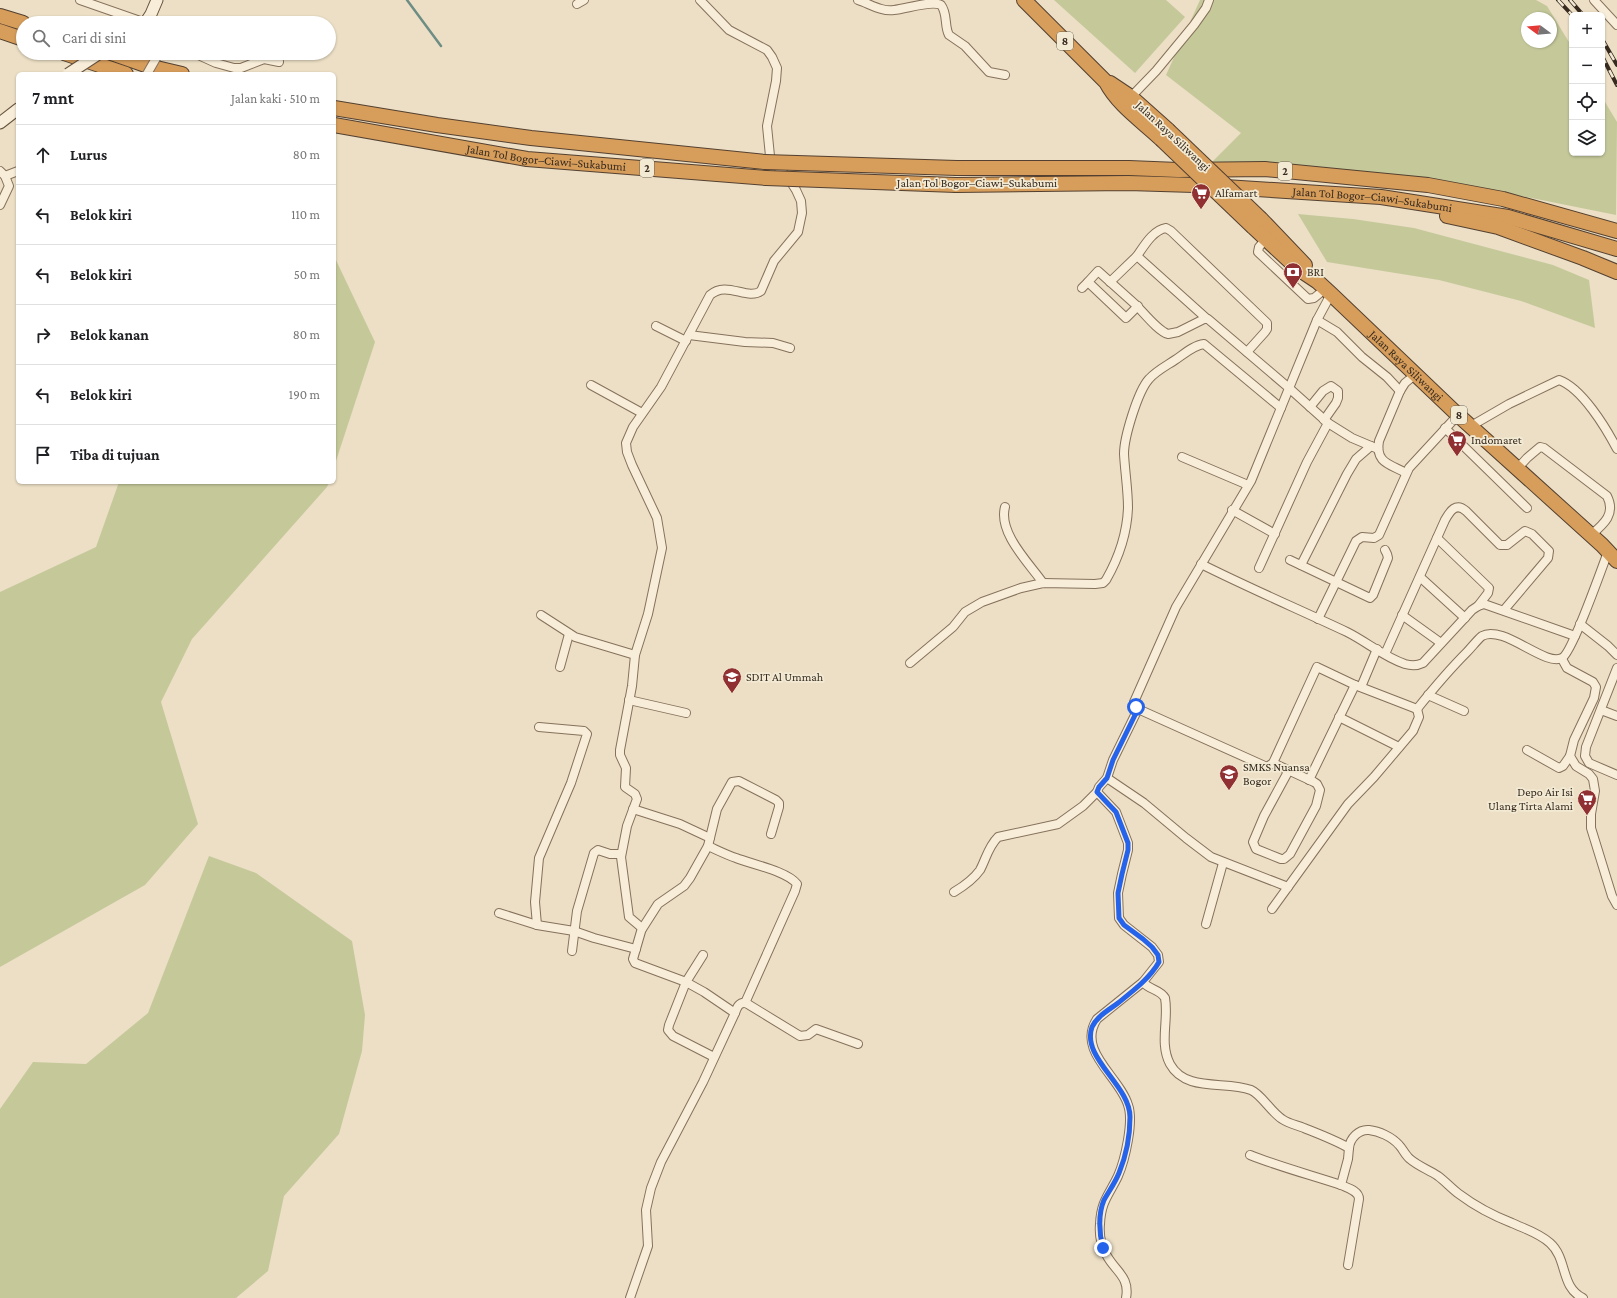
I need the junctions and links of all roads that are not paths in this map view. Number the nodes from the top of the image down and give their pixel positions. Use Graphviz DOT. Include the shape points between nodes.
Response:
graph roads {
  1 [pos="80,0"];
  2 [pos="157,0"];
  3 [pos="700,0"];
  4 [pos="858,0"];
  5 [pos="1024,0"];
  6 [pos="1209,0"];
  7 [pos="1594,0"];
  8 [pos="0,16"];
  9 [pos="125,16"];
  10 [pos="150,16"];
  11 [pos="16,22"];
  12 [pos="1617,25"];
  13 [pos="0,31"];
  14 [pos="16,37"];
  15 [pos="85,60"];
  16 [pos="89,60"];
  17 [pos="131,60"];
  18 [pos="155,60"];
  19 [pos="209,60"];
  20 [pos="262,60"];
  21 [pos="269,60"];
  22 [pos="279,62"];
  23 [pos="71,72"];
  24 [pos="120,72"];
  25 [pos="148,72"];
  26 [pos="174,72"];
  27 [pos="1005,75"];
  28 [pos="1128,101"];
  29 [pos="336,108"];
  30 [pos="16,111"];
  31 [pos="0,123"];
  32 [pos="336,125"];
  33 [pos="16,171"];
  34 [pos="2,174"];
  35 [pos="1381,197"];
  36 [pos="0,205"];
  37 [pos="1257,223"];
  38 [pos="1614,229"];
  39 [pos="1266,240"];
  40 [pos="1617,249"];
  41 [pos="1137,256"];
  42 [pos="1617,272"];
  43 [pos="1088,282"];
  44 [pos="1110,282"];
  45 [pos="1082,288"];
  46 [pos="1324,288"];
  47 [pos="1138,306"];
  48 [pos="1206,318"];
  49 [pos="1317,320"];
  50 [pos="656,326"];
  51 [pos="687,338"];
  52 [pos="790,348"];
  53 [pos="1247,352"];
  54 [pos="1416,374"];
  55 [pos="591,385"];
  56 [pos="1289,388"];
  57 [pos="1400,390"];
  58 [pos="1310,407"];
  59 [pos="1281,408"];
  60 [pos="642,413"];
  61 [pos="1458,415"];
  62 [pos="1326,421"];
  63 [pos="1471,426"];
  64 [pos="1445,428"];
  65 [pos="1374,447"];
  66 [pos="1617,449"];
  67 [pos="1182,457"];
  68 [pos="1518,468"];
  69 [pos="1406,473"];
  70 [pos="1248,485"];
  71 [pos="1005,507"];
  72 [pos="1527,508"];
  73 [pos="1232,510"];
  74 [pos="1613,515"];
  75 [pos="1275,534"];
  76 [pos="1591,535"];
  77 [pos="1437,538"];
  78 [pos="1385,550"];
  79 [pos="1610,552"];
  80 [pos="1290,560"];
  81 [pos="1201,564"];
  82 [pos="1300,565"];
  83 [pos="1259,568"];
  84 [pos="1420,577"];
  85 [pos="1336,582"];
  86 [pos="1043,583"];
  87 [pos="1478,606"];
  88 [pos="1504,610"];
  89 [pos="541,615"];
  90 [pos="1402,615"];
  91 [pos="1465,618"];
  92 [pos="1318,619"];
  93 [pos="1580,624"];
  94 [pos="569,634"];
  95 [pos="1575,636"];
  96 [pos="1441,643"];
  97 [pos="1377,649"];
  98 [pos="1385,654"];
  99 [pos="635,655"];
  100 [pos="1617,655"];
  101 [pos="1562,659"];
  102 [pos="910,663"];
  103 [pos="560,667"];
  104 [pos="1617,668"];
  105 [pos="1358,686"];
  106 [pos="1428,695"];
  107 [pos="628,700"];
  108 [pos="1138,709"];
  109 [pos="1417,709"];
  110 [pos="1601,710"];
  111 [pos="1464,711"];
  112 [pos="686,713"];
  113 [pos="1617,716"];
  114 [pos="1339,717"];
  115 [pos="539,727"];
  116 [pos="1399,747"];
  117 [pos="1527,750"];
  118 [pos="1570,754"];
  119 [pos="1585,754"];
  120 [pos="1273,763"];
  121 [pos="1289,770"];
  122 [pos="1617,775"];
  123 [pos="1107,778"];
  124 [pos="1309,780"];
  125 [pos="1097,792"];
  126 [pos="633,809"];
  127 [pos="771,834"];
  128 [pos="709,842"];
  129 [pos="621,854"];
  130 [pos="1223,863"];
  131 [pos="1288,887"];
  132 [pos="954,892"];
  133 [pos="1617,905"];
  134 [pos="1272,909"];
  135 [pos="499,913"];
  136 [pos="1206,924"];
  137 [pos="537,925"];
  138 [pos="642,929"];
  139 [pos="574,931"];
  140 [pos="636,949"];
  141 [pos="572,951"];
  142 [pos="703,956"];
  143 [pos="686,982"];
  144 [pos="1143,982"];
  145 [pos="745,1003"];
  146 [pos="735,1013"];
  147 [pos="858,1044"];
  148 [pos="714,1057"];
  149 [pos="1349,1148"];
  150 [pos="1250,1155"];
  151 [pos="1341,1185"];
  152 [pos="1348,1265"];
  153 [pos="630,1298"];
  154 [pos="1126,1298"];
  155 [pos="1583,1298"];
  1 -- 9 [label="street"];
  2 -- 10 [label="main road"];
  3 -- 51 [label="street" via="726,28 767,50 774,61 777,74 767,126 770,156 796,190 801,201 802,213 798,232 774,260 761,291 754,294 723,289 714,292 707,299"];
  4 -- 27 [label="street" via="878,8 892,10 923,1 934,0 940,3 944,9 949,35 965,46 989,72"];
  5 -- 28 [label="highway, Jalan Raya Siliwangi / 8"];
  6 -- 28 [label="street" via="1194,25"];
  7 -- 12 [label="street"];
  8 -- 11 [label="highway"];
  13 -- 14 [label="highway"];
  15 -- 24 [label="highway"];
  16 -- 23 [label="main road, bridge"];
  17 -- 26 [label="highway"];
  18 -- 25 [label="street, bridge"];
  19 -- 20 [label="street" via="242,68"];
  21 -- 22 [label="street"];
  28 -- 37 [label="highway, Jalan Raya Siliwangi / 8, bridge"];
  29 -- 38 [label="highway, Jalan Tol Bogor–Ciawi–Sukabumi / 2, bridge" via="531,138 765,162 957,168 1265,169 1428,185 1503,199"];
  30 -- 31 [label="main road"];
  32 -- 35 [label="highway, Jalan Tol Bogor–Ciawi–Sukabumi / 2, bridge" via="527,159 766,178 956,185 1194,185"];
  33 -- 34 [label="street"];
  34 -- 36 [label="street" via="9,186"];
  35 -- 40 [label="highway, Jalan Tol Bogor–Ciawi–Sukabumi / 2" via="1508,217"];
  35 -- 42 [label="highway" via="1392,206 1498,227"];
  37 -- 39 [label="highway, Jalan Raya Siliwangi / 8"];
  37 -- 46 [label="highway, Jalan Raya Siliwangi / 8" via="1305,264"];
  39 -- 46 [label="highway, Jalan Raya Siliwangi / 8"];
  39 -- 46 [label="street" via="1258,252 1308,298 1314,298"];
  41 -- 44 [label="street"];
  41 -- 48 [label="street"];
  41 -- 53 [label="street" via="1161,229 1171,231 1267,323 1265,332"];
  43 -- 44 [label="street" via="1098,271"];
  43 -- 45 [label="street"];
  43 -- 47 [label="street" via="1126,318"];
  44 -- 47 [label="street"];
  46 -- 49 [label="street"];
  46 -- 54 [label="highway, Jalan Raya Siliwangi / 8"];
  47 -- 48 [label="street" via="1168,334 1178,332"];
  48 -- 53 [label="street"];
  49 -- 56 [label="street"];
  49 -- 57 [label="street" via="1337,332"];
  50 -- 51 [label="street"];
  51 -- 52 [label="street" via="773,343"];
  51 -- 60 [label="street" via="657,393"];
  53 -- 56 [label="street"];
  54 -- 57 [label="street"];
  54 -- 61 [label="highway, Jalan Raya Siliwangi / 8"];
  55 -- 60 [label="street"];
  56 -- 58 [label="street"];
  56 -- 59 [label="street"];
  57 -- 65 [label="street" via="1379,441"];
  58 -- 62 [label="street"];
  58 -- 62 [label="street" via="1326,388 1336,388 1338,398"];
  59 -- 70 [label="street"];
  59 -- 86 [label="street" via="1204,344 1158,371 1141,392 1126,441 1126,525 1121,546 1106,580 1095,584"];
  60 -- 99 [label="street" via="629,434 626,448 656,518 662,548 648,614"];
  61 -- 63 [label="highway, Jalan Raya Siliwangi / 8"];
  61 -- 64 [label="street"];
  62 -- 65 [label="street" via="1345,434"];
  62 -- 75 [label="street"];
  63 -- 66 [label="street" via="1509,404 1560,380 1580,394"];
  63 -- 68 [label="highway, Jalan Raya Siliwangi / 8"];
  64 -- 69 [label="street"];
  64 -- 72 [label="street"];
  65 -- 69 [label="street" via="1382,460"];
  65 -- 82 [label="street" via="1356,459"];
  67 -- 70 [label="street"];
  68 -- 74 [label="street" via="1535,450 1540,447 1547,449 1607,496"];
  68 -- 76 [label="highway, Jalan Raya Siliwangi / 8"];
  69 -- 85 [label="street" via="1379,535 1374,538 1358,539"];
  70 -- 73 [label="street"];
  71 -- 86 [label="street" via="1003,521 1006,529"];
  73 -- 75 [label="street"];
  73 -- 81 [label="street"];
  74 -- 76 [label="street"];
  75 -- 83 [label="street"];
  76 -- 79 [label="highway, Jalan Raya Siliwangi / 8"];
  77 -- 84 [label="street"];
  77 -- 87 [label="street" via="1489,588"];
  77 -- 88 [label="street" via="1450,512 1459,507 1500,545 1507,545 1525,531 1544,546 1549,556"];
  78 -- 85 [label="street" via="1388,558 1372,597"];
  79 -- 93 [label="street"];
  80 -- 82 [label="street"];
  81 -- 92 [label="street"];
  81 -- 108 [label="street" via="1176,607 1134,702"];
  82 -- 85 [label="street"];
  84 -- 90 [label="street"];
  84 -- 91 [label="street"];
  85 -- 92 [label="street"];
  86 -- 102 [label="street" via="1021,588 972,607 940,640"];
  87 -- 88 [label="street" via="1486,604"];
  87 -- 91 [label="street"];
  88 -- 95 [label="street"];
  89 -- 94 [label="street"];
  90 -- 96 [label="street"];
  90 -- 98 [label="street"];
  91 -- 96 [label="street"];
  92 -- 97 [label="street"];
  93 -- 95 [label="street"];
  93 -- 100 [label="street"];
  94 -- 99 [label="street"];
  94 -- 103 [label="street"];
  95 -- 101 [label="street"];
  96 -- 98 [label="street" via="1419,665 1404,664"];
  97 -- 98 [label="street"];
  97 -- 105 [label="street"];
  99 -- 107 [label="street"];
  101 -- 106 [label="street" via="1546,657 1504,637 1492,634 1482,636"];
  101 -- 118 [label="street" via="1567,668 1593,682 1596,687 1594,698"];
  104 -- 110 [label="street"];
  105 -- 109 [label="street"];
  105 -- 114 [label="street"];
  105 -- 120 [label="street" via="1316,667"];
  106 -- 109 [label="street"];
  106 -- 111 [label="street"];
  107 -- 112 [label="street"];
  107 -- 126 [label="street" via="620,753 626,768 625,787 636,796"];
  108 -- 120 [label="street" via="1264,767"];
  108 -- 123 [label="street"];
  109 -- 116 [label="street" via="1419,718 1416,726"];
  110 -- 113 [label="street"];
  110 -- 119 [label="street"];
  114 -- 116 [label="street"];
  114 -- 124 [label="street"];
  115 -- 137 [label="street" via="582,731 587,734 571,783 539,858 535,902"];
  116 -- 131 [label="street" via="1348,804"];
  117 -- 118 [label="street" via="1560,768"];
  118 -- 119 [label="street"];
  118 -- 133 [label="street" via="1576,766 1593,779 1595,791 1590,814 1591,828"];
  119 -- 122 [label="street" via="1588,763"];
  120 -- 121 [label="street"];
  121 -- 124 [label="street"];
  121 -- 124 [label="street" via="1254,839 1254,848 1265,854 1281,859 1290,854 1319,798 1319,787"];
  123 -- 125 [label="street"];
  123 -- 130 [label="street" via="1144,803 1197,848"];
  125 -- 132 [label="street" via="1058,824 998,837 992,843 980,870 970,882"];
  125 -- 144 [label="street" via="1116,812 1128,843 1118,893 1119,918 1152,947 1159,958 1154,970"];
  126 -- 128 [label="street" via="680,824"];
  126 -- 129 [label="street"];
  127 -- 128 [label="street" via="779,803 739,781 734,781 718,809"];
  128 -- 138 [label="street" via="687,882 658,904"];
  128 -- 145 [label="street" via="734,858 772,870 797,884"];
  129 -- 138 [label="street" via="629,918"];
  129 -- 139 [label="street" via="595,851 581,894"];
  130 -- 131 [label="street"];
  130 -- 136 [label="street"];
  131 -- 134 [label="street"];
  135 -- 137 [label="street"];
  137 -- 139 [label="street"];
  138 -- 140 [label="street"];
  139 -- 140 [label="street"];
  139 -- 141 [label="street"];
  140 -- 143 [label="street" via="633,958 635,963"];
  142 -- 143 [label="street"];
  143 -- 146 [label="street"];
  143 -- 148 [label="street" via="668,1030 673,1036"];
  144 -- 149 [label="street" via="1165,998 1166,1049 1170,1063 1180,1074 1200,1083 1253,1091 1283,1120"];
  144 -- 154 [label="street" via="1097,1019 1091,1033 1094,1049 1125,1096 1130,1110 1121,1166 1104,1201 1100,1224 1103,1248 1125,1280"];
  145 -- 146 [label="street" via="739,1005"];
  145 -- 147 [label="street" via="800,1036 806,1036 816,1029"];
  146 -- 148 [label="street"];
  148 -- 153 [label="street" via="661,1162 651,1188 646,1210 648,1246"];
  149 -- 151 [label="street"];
  149 -- 155 [label="street" via="1352,1140 1364,1130 1375,1131 1394,1140 1410,1160 1440,1178 1459,1194 1492,1213 1534,1232 1554,1246 1569,1286"];
  150 -- 151 [label="street"];
  151 -- 152 [label="street" via="1359,1196"];
}
